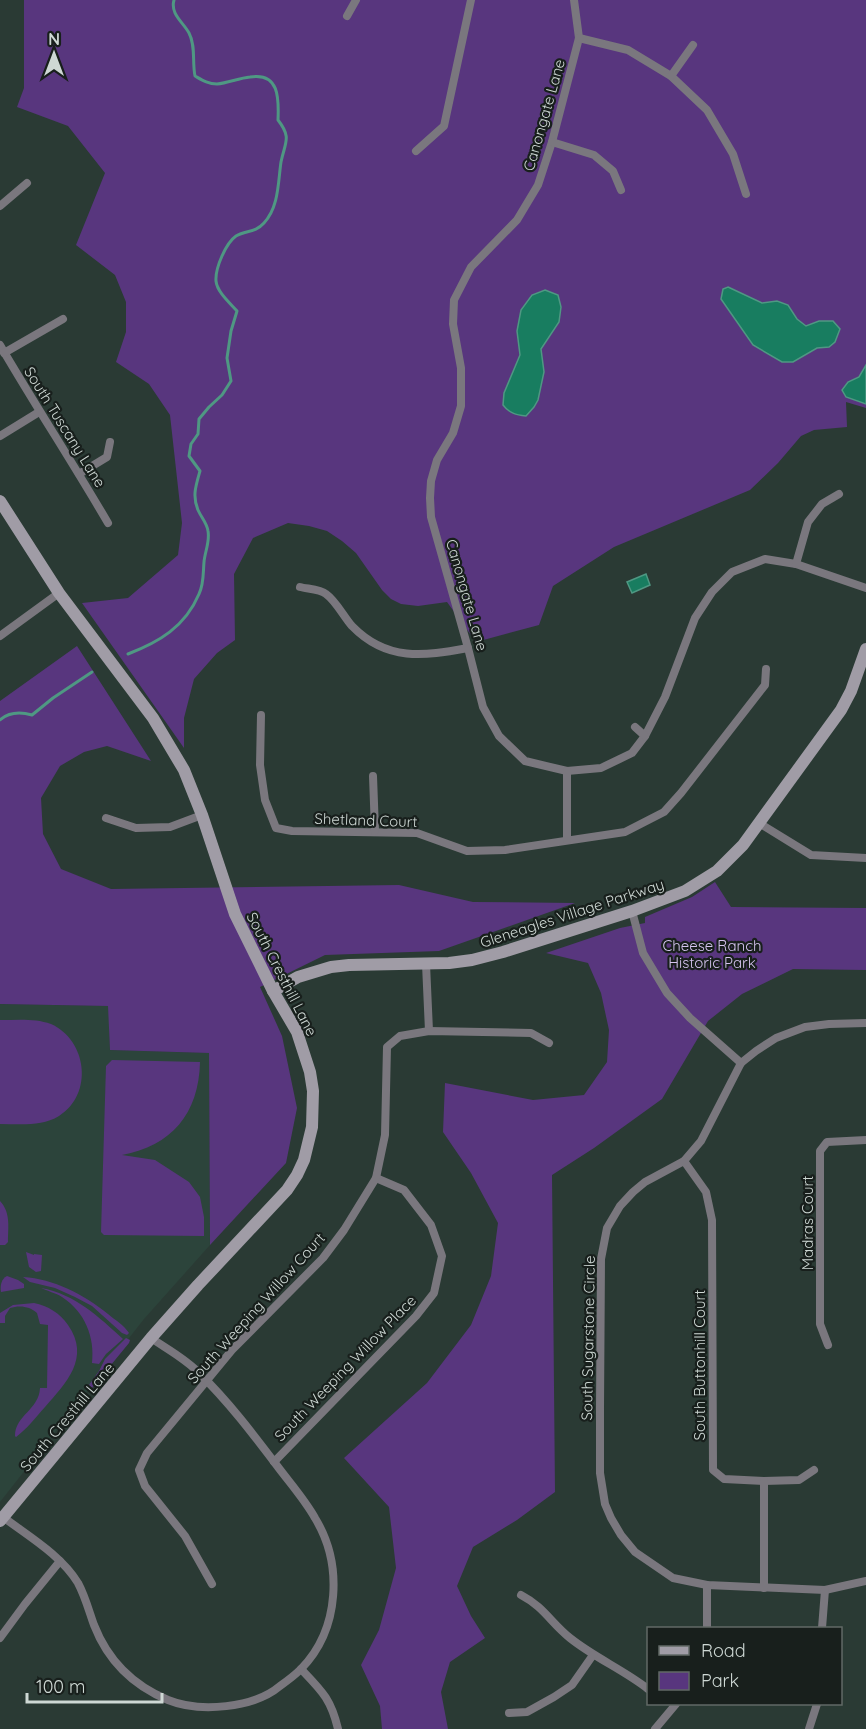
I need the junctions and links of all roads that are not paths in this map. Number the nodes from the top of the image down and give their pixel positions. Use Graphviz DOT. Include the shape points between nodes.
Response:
graph roads {
  1 [pos="356,0"];
  2 [pos="471,0"];
  3 [pos="574,0"];
  4 [pos="347,16"];
  5 [pos="579,38"];
  6 [pos="693,45"];
  7 [pos="671,76"];
  8 [pos="552,142"];
  9 [pos="416,152"];
  10 [pos="27,183"];
  11 [pos="621,190"];
  12 [pos="746,194"];
  13 [pos="0,206"];
  14 [pos="63,319"];
  15 [pos="2,349"];
  16 [pos="39,412"];
  17 [pos="0,436"];
  18 [pos="110,442"];
  19 [pos="79,474"];
  20 [pos="839,494"];
  21 [pos="0,501"];
  22 [pos="108,523"];
  23 [pos="796,564"];
  24 [pos="300,587"];
  25 [pos="866,588"];
  26 [pos="59,593"];
  27 [pos="0,636"];
  28 [pos="468,648"];
  29 [pos="866,649"];
  30 [pos="766,669"];
  31 [pos="261,716"];
  32 [pos="635,727"];
  33 [pos="645,736"];
  34 [pos="567,771"];
  35 [pos="373,776"];
  36 [pos="202,815"];
  37 [pos="106,818"];
  38 [pos="759,824"];
  39 [pos="375,831"];
  40 [pos="567,840"];
  41 [pos="866,858"];
  42 [pos="632,911"];
  43 [pos="426,964"];
  44 [pos="273,991"];
  45 [pos="866,1023"];
  46 [pos="429,1031"];
  47 [pos="549,1043"];
  48 [pos="741,1064"];
  49 [pos="866,1140"];
  50 [pos="684,1161"];
  51 [pos="376,1178"];
  52 [pos="151,1338"];
  53 [pos="828,1345"];
  54 [pos="206,1381"];
  55 [pos="274,1462"];
  56 [pos="814,1470"];
  57 [pos="764,1481"];
  58 [pos="1,1519"];
  59 [pos="60,1561"];
  60 [pos="866,1581"];
  61 [pos="212,1584"];
  62 [pos="707,1585"];
  63 [pos="764,1588"];
  64 [pos="825,1590"];
  65 [pos="521,1595"];
  66 [pos="707,1627"];
  67 [pos="822,1627"];
  68 [pos="0,1638"];
  69 [pos="593,1655"];
  70 [pos="301,1669"];
  71 [pos="647,1688"];
  72 [pos="671,1705"];
  73 [pos="817,1705"];
  74 [pos="509,1713"];
  75 [pos="338,1729"];
  76 [pos="655,1729"];
  77 [pos="809,1729"];
  1 -- 4 [label="street"];
  2 -- 9 [label="street" via="444,126"];
  3 -- 5 [label="street, Canongate Lane"];
  5 -- 7 [label="street" via="628,50"];
  5 -- 8 [label="street, Canongate Lane"];
  6 -- 7 [label="street"];
  7 -- 12 [label="street" via="707,110 733,154"];
  8 -- 11 [label="street" via="594,155 613,171"];
  8 -- 28 [label="street, Canongate Lane" via="538,185 517,220 471,267 454,300 461,406 453,433 437,460 430,498 431,517"];
  10 -- 13 [label="street"];
  14 -- 15 [label="street"];
  15 -- 16 [label="street, South Tuscany Lane"];
  16 -- 17 [label="street"];
  16 -- 19 [label="street, South Tuscany Lane"];
  18 -- 19 [label="street" via="106,457"];
  19 -- 22 [label="street, South Tuscany Lane"];
  20 -- 23 [label="street" via="822,504 808,522"];
  21 -- 26 [label="street, South Cresthill Lane"];
  23 -- 25 [label="street, Canongate Lane"];
  23 -- 33 [label="street, Canongate Lane" via="765,559 732,572 712,592 695,618 665,697"];
  24 -- 28 [label="street" via="326,593 353,627 394,652 421,656"];
  26 -- 27 [label="street"];
  26 -- 36 [label="street, South Cresthill Lane" via="165,736"];
  28 -- 34 [label="street, Canongate Lane" via="483,706 499,736 525,761"];
  29 -- 38 [label="street, Gleneagles Village Parkway" via="841,710"];
  30 -- 40 [label="street, Shetland Court" via="765,685 664,812 625,832"];
  31 -- 39 [label="street, Shetland Court" via="260,765 265,800 276,828"];
  32 -- 33 [label="street"];
  33 -- 34 [label="street, Canongate Lane" via="632,753 601,768"];
  34 -- 40 [label="street"];
  35 -- 39 [label="street"];
  36 -- 37 [label="street" via="170,827 136,828"];
  36 -- 44 [label="street, South Cresthill Lane" via="235,914"];
  38 -- 41 [label="street" via="811,855"];
  38 -- 42 [label="street, Gleneagles Village Parkway" via="710,876 685,891"];
  39 -- 40 [label="street, Shetland Court" via="417,833 467,851 505,850"];
  42 -- 43 [label="street, Gleneagles Village Parkway" via="493,955"];
  42 -- 48 [label="street" via="643,953 667,993"];
  43 -- 44 [label="street, Gleneagles Village Parkway" via="331,967 298,977"];
  43 -- 46 [label="street"];
  44 -- 52 [label="street, South Cresthill Lane" via="297,1032 310,1072 312,1127 304,1161 287,1190"];
  45 -- 48 [label="street, South Sugarstone Circle" via="793,1030"];
  46 -- 47 [label="street, South Weeping Willow Court" via="531,1033"];
  46 -- 51 [label="street, South Weeping Willow Court" via="400,1036 387,1047 386,1135"];
  48 -- 50 [label="street, South Sugarstone Circle" via="700,1141"];
  49 -- 53 [label="street, Madras Court" via="827,1142 820,1151 820,1324"];
  50 -- 57 [label="street, South Buttonhill Court" via="706,1192 712,1220 713,1470 724,1479"];
  50 -- 62 [label="street, South Sugarstone Circle" via="633,1192 613,1216 605,1236 601,1259 600,1473 608,1511 635,1552 673,1578"];
  51 -- 54 [label="street, South Weeping Willow Court" via="323,1257"];
  51 -- 55 [label="street, South Weeping Willow Place" via="404,1190 431,1225 442,1256 434,1293"];
  52 -- 54 [label="street"];
  52 -- 58 [label="street, South Cresthill Lane"];
  54 -- 55 [label="street"];
  54 -- 61 [label="street, South Weeping Willow Court" via="147,1453 139,1470 145,1486 185,1536"];
  55 -- 70 [label="street" via="315,1517 328,1543 334,1568 332,1611 320,1643"];
  56 -- 57 [label="street, South Buttonhill Court" via="799,1480"];
  57 -- 63 [label="street"];
  58 -- 59 [label="street"];
  59 -- 68 [label="street"];
  59 -- 70 [label="street" via="77,1582 102,1643 118,1666 137,1684 170,1701 204,1708 240,1705 276,1690"];
  60 -- 64 [label="street, South Sugarstone Circle"];
  62 -- 63 [label="street, South Sugarstone Circle"];
  62 -- 66 [label="street"];
  63 -- 64 [label="street, South Sugarstone Circle"];
  64 -- 67 [label="street"];
  65 -- 69 [label="street" via="536,1603 568,1637"];
  69 -- 71 [label="street"];
  69 -- 74 [label="street" via="572,1684 554,1697 527,1712"];
  70 -- 75 [label="street" via="321,1690 333,1710"];
  72 -- 76 [label="street"];
  73 -- 77 [label="street"];
}
